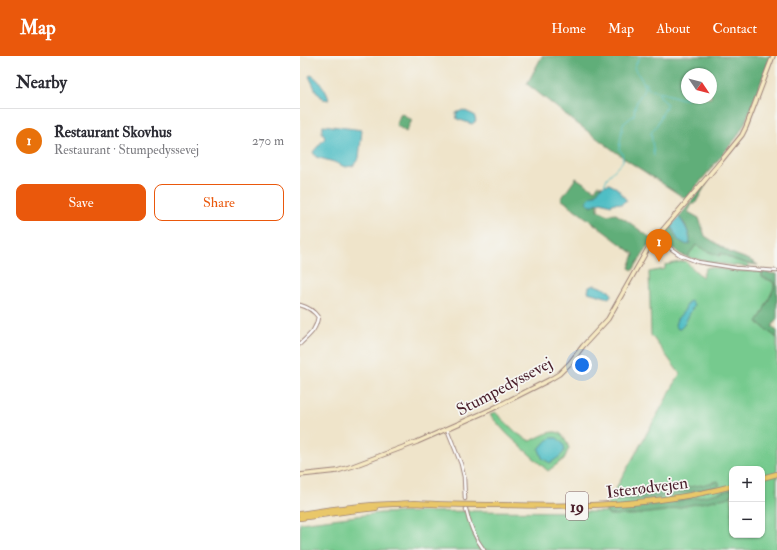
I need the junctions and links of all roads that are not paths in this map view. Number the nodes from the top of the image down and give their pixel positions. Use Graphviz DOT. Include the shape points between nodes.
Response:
graph roads {
  1 [pos="773,56"];
  2 [pos="656,238"];
  3 [pos="777,271"];
  4 [pos="300,305"];
  5 [pos="300,344"];
  6 [pos="447,429"];
  7 [pos="777,474"];
  8 [pos="300,475"];
  9 [pos="765,477"];
  10 [pos="729,487"];
  11 [pos="465,500"];
  12 [pos="421,504"];
  13 [pos="466,509"];
  14 [pos="300,514"];
  15 [pos="300,518"];
  16 [pos="484,550"];
  1 -- 2 [label="street, Stumpedyssevej" via="742,134"];
  2 -- 3 [label="street" via="680,255 698,262"];
  2 -- 6 [label="street, Stumpedyssevej" via="608,319 559,374"];
  4 -- 5 [label="street" via="318,316 313,331"];
  6 -- 8 [label="street, Stumpedyssevej" via="353,466 337,471"];
  6 -- 11 [label="street" via="461,464"];
  7 -- 9 [label="highway"];
  10 -- 12 [label="highway, Isterødvejen / 19" via="660,500 593,506"];
  12 -- 14 [label="highway, Isterødvejen / 19" via="373,505"];
  12 -- 15 [label="highway, Isterødvejen / 19"];
  13 -- 16 [label="street" via="475,536"];
}
